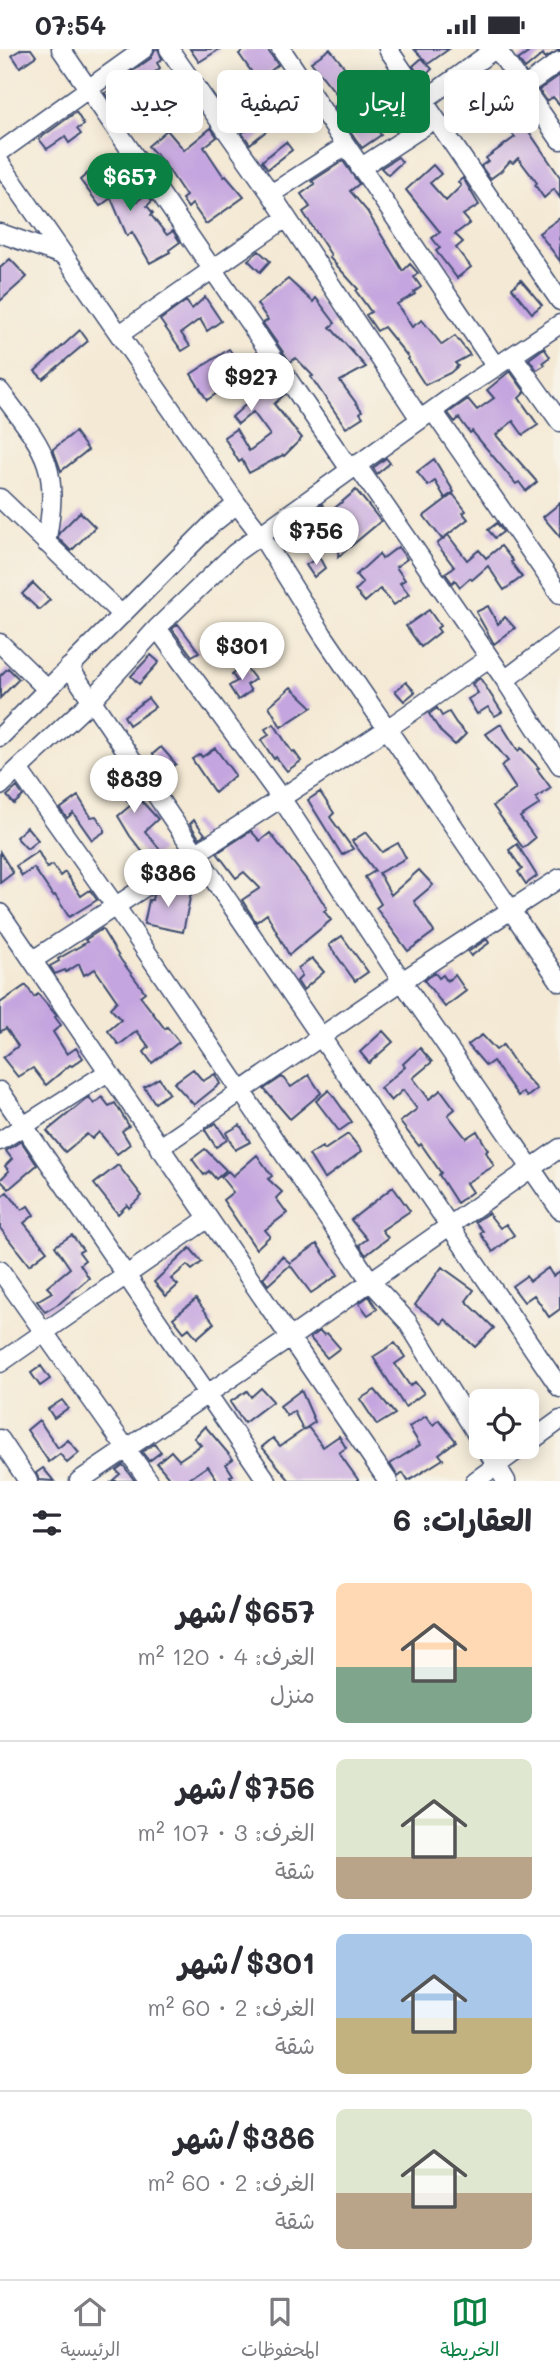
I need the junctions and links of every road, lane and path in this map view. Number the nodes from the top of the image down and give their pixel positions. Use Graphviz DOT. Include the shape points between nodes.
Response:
graph roads {
  1 [pos="61,49"];
  2 [pos="144,49"];
  3 [pos="169,49"];
  4 [pos="281,49"];
  5 [pos="388,49"];
  6 [pos="496,49"];
  7 [pos="560,61"];
  8 [pos="295,70"];
  9 [pos="402,70"];
  10 [pos="511,70"];
  11 [pos="539,76"];
  12 [pos="88,89"];
  13 [pos="430,96"];
  14 [pos="539,109"];
  15 [pos="323,112"];
  16 [pos="430,112"];
  17 [pos="217,115"];
  18 [pos="435,119"];
  19 [pos="230,133"];
  20 [pos="560,140"];
  21 [pos="345,146"];
  22 [pos="0,152"];
  23 [pos="0,163"];
  24 [pos="360,168"];
  25 [pos="271,194"];
  26 [pos="286,218"];
  27 [pos="0,233"];
  28 [pos="65,255"];
  29 [pos="213,269"];
  30 [pos="560,301"];
  31 [pos="560,324"];
  32 [pos="120,334"];
  33 [pos="513,356"];
  34 [pos="496,367"];
  35 [pos="0,391"];
  36 [pos="427,415"];
  37 [pos="560,422"];
  38 [pos="353,466"];
  39 [pos="0,498"];
  40 [pos="237,504"];
  41 [pos="260,534"];
  42 [pos="46,543"];
  43 [pos="560,594"];
  44 [pos="122,615"];
  45 [pos="157,628"];
  46 [pos="560,638"];
  47 [pos="0,643"];
  48 [pos="489,658"];
  49 [pos="69,667"];
  50 [pos="505,680"];
  51 [pos="47,689"];
  52 [pos="91,701"];
  53 [pos="387,729"];
  54 [pos="0,737"];
  55 [pos="559,763"];
  56 [pos="18,769"];
  57 [pos="0,786"];
  58 [pos="281,798"];
  59 [pos="196,855"];
  60 [pos="560,878"];
  61 [pos="116,907"];
  62 [pos="513,910"];
  63 [pos="0,913"];
  64 [pos="33,960"];
  65 [pos="402,981"];
  66 [pos="560,982"];
  67 [pos="321,1036"];
  68 [pos="108,1072"];
  69 [pos="0,1091"];
  70 [pos="241,1092"];
  71 [pos="23,1126"];
  72 [pos="0,1141"];
  73 [pos="159,1148"];
  74 [pos="560,1148"];
  75 [pos="530,1168"];
  76 [pos="560,1210"];
  77 [pos="207,1219"];
  78 [pos="451,1227"];
  79 [pos="0,1270"];
  80 [pos="127,1276"];
  81 [pos="371,1282"];
  82 [pos="42,1332"];
  83 [pos="290,1338"];
  84 [pos="0,1363"];
  85 [pos="560,1388"];
  86 [pos="208,1393"];
  87 [pos="560,1420"];
  88 [pos="469,1422"];
  89 [pos="539,1435"];
  90 [pos="0,1439"];
  91 [pos="126,1448"];
  92 [pos="492,1459"];
  93 [pos="506,1459"];
  94 [pos="496,1466"];
  95 [pos="28,1481"];
  96 [pos="79,1481"];
  97 [pos="149,1481"];
  98 [pos="267,1481"];
  99 [pos="388,1481"];
  100 [pos="475,1481"];
  101 [pos="506,1481"];
  1 -- 12 [label="street"];
  2 -- 12 [label="street"];
  3 -- 17 [label="street"];
  4 -- 8 [label="street"];
  5 -- 9 [label="street"];
  6 -- 10 [label="street"];
  6 -- 13 [label="street"];
  7 -- 11 [label="street"];
  12 -- 22 [label="street"];
  12 -- 29 [label="street"];
  14 -- 20 [label="street"];
  15 -- 21 [label="street"];
  16 -- 18 [label="street"];
  18 -- 24 [label="street"];
  18 -- 30 [label="street"];
  19 -- 25 [label="street"];
  21 -- 24 [label="street"];
  21 -- 25 [label="street"];
  23 -- 28 [label="street"];
  24 -- 34 [label="street"];
  25 -- 26 [label="street"];
  26 -- 29 [label="street"];
  26 -- 36 [label="street"];
  27 -- 28 [label="street"];
  28 -- 32 [label="street"];
  29 -- 32 [label="street"];
  29 -- 38 [label="street"];
  31 -- 33 [label="street"];
  32 -- 40 [label="street"];
  33 -- 34 [label="street"];
  33 -- 37 [label="street"];
  34 -- 36 [label="street"];
  35 -- 42 [label="street" via="49,465 52,511"];
  36 -- 38 [label="street"];
  36 -- 43 [label="street"];
  38 -- 41 [label="street"];
  38 -- 48 [label="street"];
  39 -- 42 [label="street"];
  40 -- 41 [label="street"];
  40 -- 44 [label="street"];
  41 -- 45 [label="street"];
  41 -- 53 [label="street"];
  42 -- 44 [label="street"];
  44 -- 49 [label="street"];
  45 -- 52 [label="street"];
  45 -- 58 [label="street"];
  46 -- 50 [label="street"];
  47 -- 51 [label="street"];
  48 -- 50 [label="street"];
  48 -- 53 [label="street"];
  49 -- 51 [label="street"];
  49 -- 52 [label="street"];
  50 -- 55 [label="street"];
  51 -- 54 [label="street"];
  52 -- 56 [label="street"];
  52 -- 59 [label="street"];
  53 -- 58 [label="street"];
  53 -- 62 [label="street"];
  56 -- 57 [label="street"];
  56 -- 61 [label="street"];
  58 -- 59 [label="street"];
  58 -- 65 [label="street"];
  59 -- 61 [label="street"];
  59 -- 67 [label="street"];
  60 -- 62 [label="street"];
  61 -- 64 [label="street"];
  61 -- 70 [label="street"];
  62 -- 65 [label="street"];
  62 -- 66 [label="street"];
  63 -- 64 [label="street"];
  64 -- 68 [label="street"];
  65 -- 67 [label="street"];
  65 -- 75 [label="street"];
  67 -- 70 [label="street"];
  67 -- 78 [label="street"];
  68 -- 71 [label="street"];
  68 -- 73 [label="street"];
  69 -- 71 [label="street"];
  70 -- 73 [label="street"];
  70 -- 81 [label="street"];
  71 -- 72 [label="street"];
  71 -- 80 [label="street"];
  73 -- 77 [label="street"];
  74 -- 75 [label="street"];
  75 -- 76 [label="street"];
  75 -- 78 [label="street"];
  77 -- 80 [label="street"];
  77 -- 83 [label="street"];
  78 -- 81 [label="street"];
  78 -- 85 [label="street"];
  79 -- 82 [label="street"];
  80 -- 82 [label="street"];
  80 -- 86 [label="street"];
  81 -- 83 [label="street"];
  81 -- 88 [label="street" via="407,1321"];
  82 -- 84 [label="street"];
  82 -- 91 [label="street"];
  83 -- 86 [label="street"];
  83 -- 99 [label="street"];
  86 -- 91 [label="street"];
  86 -- 98 [label="street"];
  87 -- 89 [label="street"];
  90 -- 95 [label="street"];
  91 -- 96 [label="street"];
  91 -- 97 [label="street"];
  92 -- 94 [label="street"];
  93 -- 94 [label="street"];
  94 -- 100 [label="street"];
  94 -- 101 [label="street"];
}
